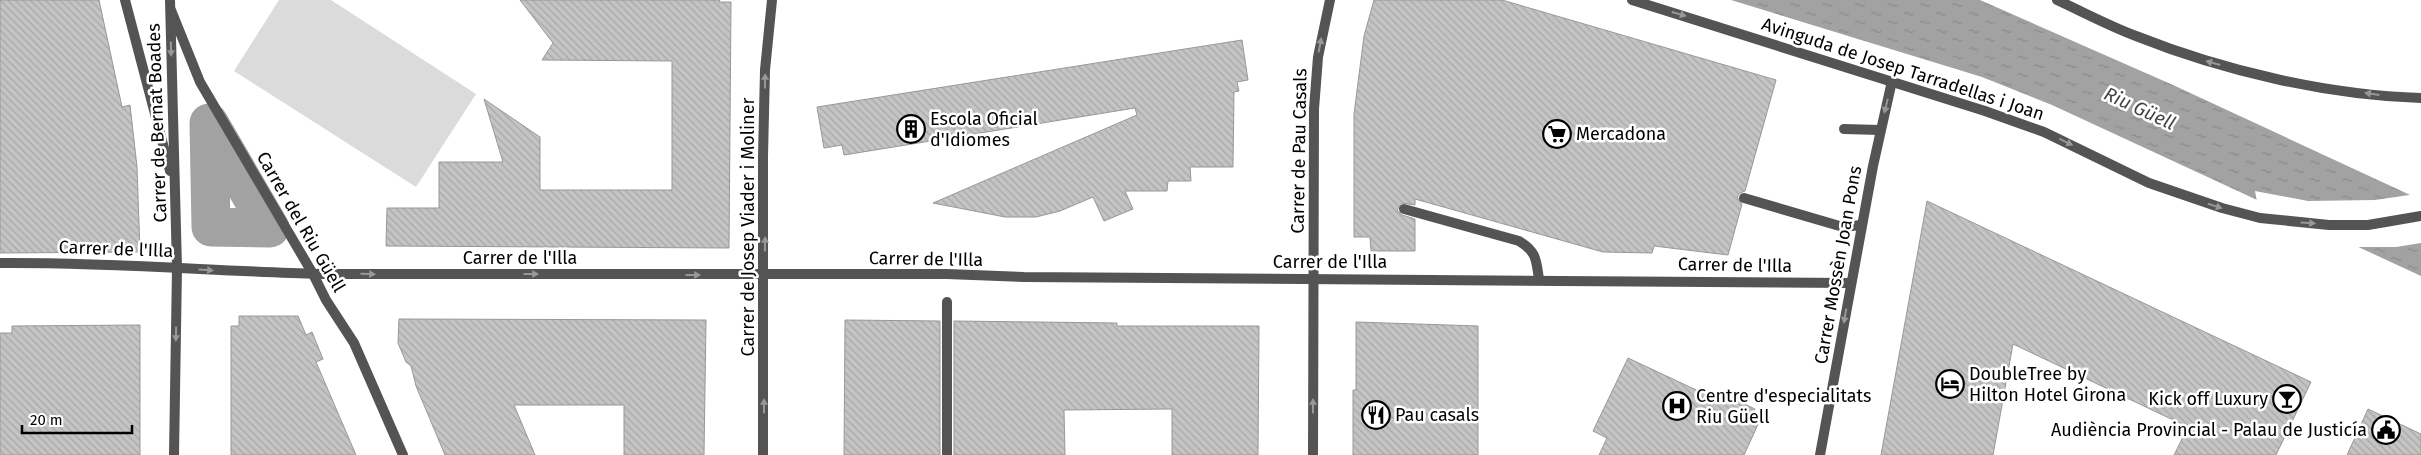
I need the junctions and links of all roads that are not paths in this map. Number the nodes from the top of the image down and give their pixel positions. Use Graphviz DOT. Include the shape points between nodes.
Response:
graph roads {
  1 [pos="125,0"];
  2 [pos="772,0"];
  3 [pos="1330,0"];
  4 [pos="1632,0"];
  5 [pos="2057,0"];
  6 [pos="170,3"];
  7 [pos="1892,81"];
  8 [pos="2421,98"];
  9 [pos="1844,129"];
  10 [pos="1880,130"];
  11 [pos="175,188"];
  12 [pos="1744,198"];
  13 [pos="1404,209"];
  14 [pos="2421,216"];
  15 [pos="1861,225"];
  16 [pos="0,262"];
  17 [pos="177,268"];
  18 [pos="313,274"];
  19 [pos="764,274"];
  20 [pos="1314,278"];
  21 [pos="1539,279"];
  22 [pos="1851,283"];
  23 [pos="947,302"];
  24 [pos="174,455"];
  25 [pos="403,455"];
  26 [pos="763,455"];
  27 [pos="948,455"];
  28 [pos="1313,455"];
  29 [pos="1820,455"];
  1 -- 11 [label="street"];
  19 -- 2 [label="street, Carrer de Josep Viader i Moliner, one-way" via="766,70"];
  20 -- 3 [label="street, Carrer de Pau Casals, one-way" via="1314,109 1318,57"];
  4 -- 7 [label="street, Avinguda de Josep Tarradellas i Joan, one-way"];
  8 -- 5 [label="street, one-way" via="2331,88 2236,69 2137,37"];
  6 -- 11 [label="street, Carrer de Bernat Boades, one-way"];
  6 -- 18 [label="street, Carrer del Riu Güell" via="200,82"];
  7 -- 10 [label="street, Carrer Mossèn Joan Pons, one-way"];
  7 -- 14 [label="street, Avinguda de Josep Tarradellas i Joan, one-way" via="2044,132 2185,197 2260,218 2295,223 2359,225"];
  9 -- 10 [label="street"];
  10 -- 15 [label="street, Carrer Mossèn Joan Pons"];
  11 -- 17 [label="street, Carrer de Bernat Boades"];
  12 -- 15 [label="street" via="1844,227"];
  13 -- 21 [label="street" via="1519,241 1531,248"];
  15 -- 22 [label="street, Carrer Mossèn Joan Pons"];
  16 -- 17 [label="street, Carrer de l'Illa"];
  17 -- 18 [label="street, Carrer de l'Illa, one-way"];
  17 -- 24 [label="street, Carrer de Bernat Boades, one-way"];
  18 -- 19 [label="street, Carrer de l'Illa, one-way"];
  18 -- 25 [label="street, Carrer del Riu Güell" via="354,343"];
  19 -- 20 [label="street, Carrer de l'Illa"];
  26 -- 19 [label="street, Carrer de Josep Viader i Moliner, one-way"];
  20 -- 21 [label="street, Carrer de l'Illa"];
  28 -- 20 [label="street, Carrer de Pau Casals, one-way"];
  21 -- 22 [label="street, Carrer de l'Illa"];
  22 -- 29 [label="street, Carrer Mossèn Joan Pons, one-way"];
  23 -- 27 [label="street"];
}
